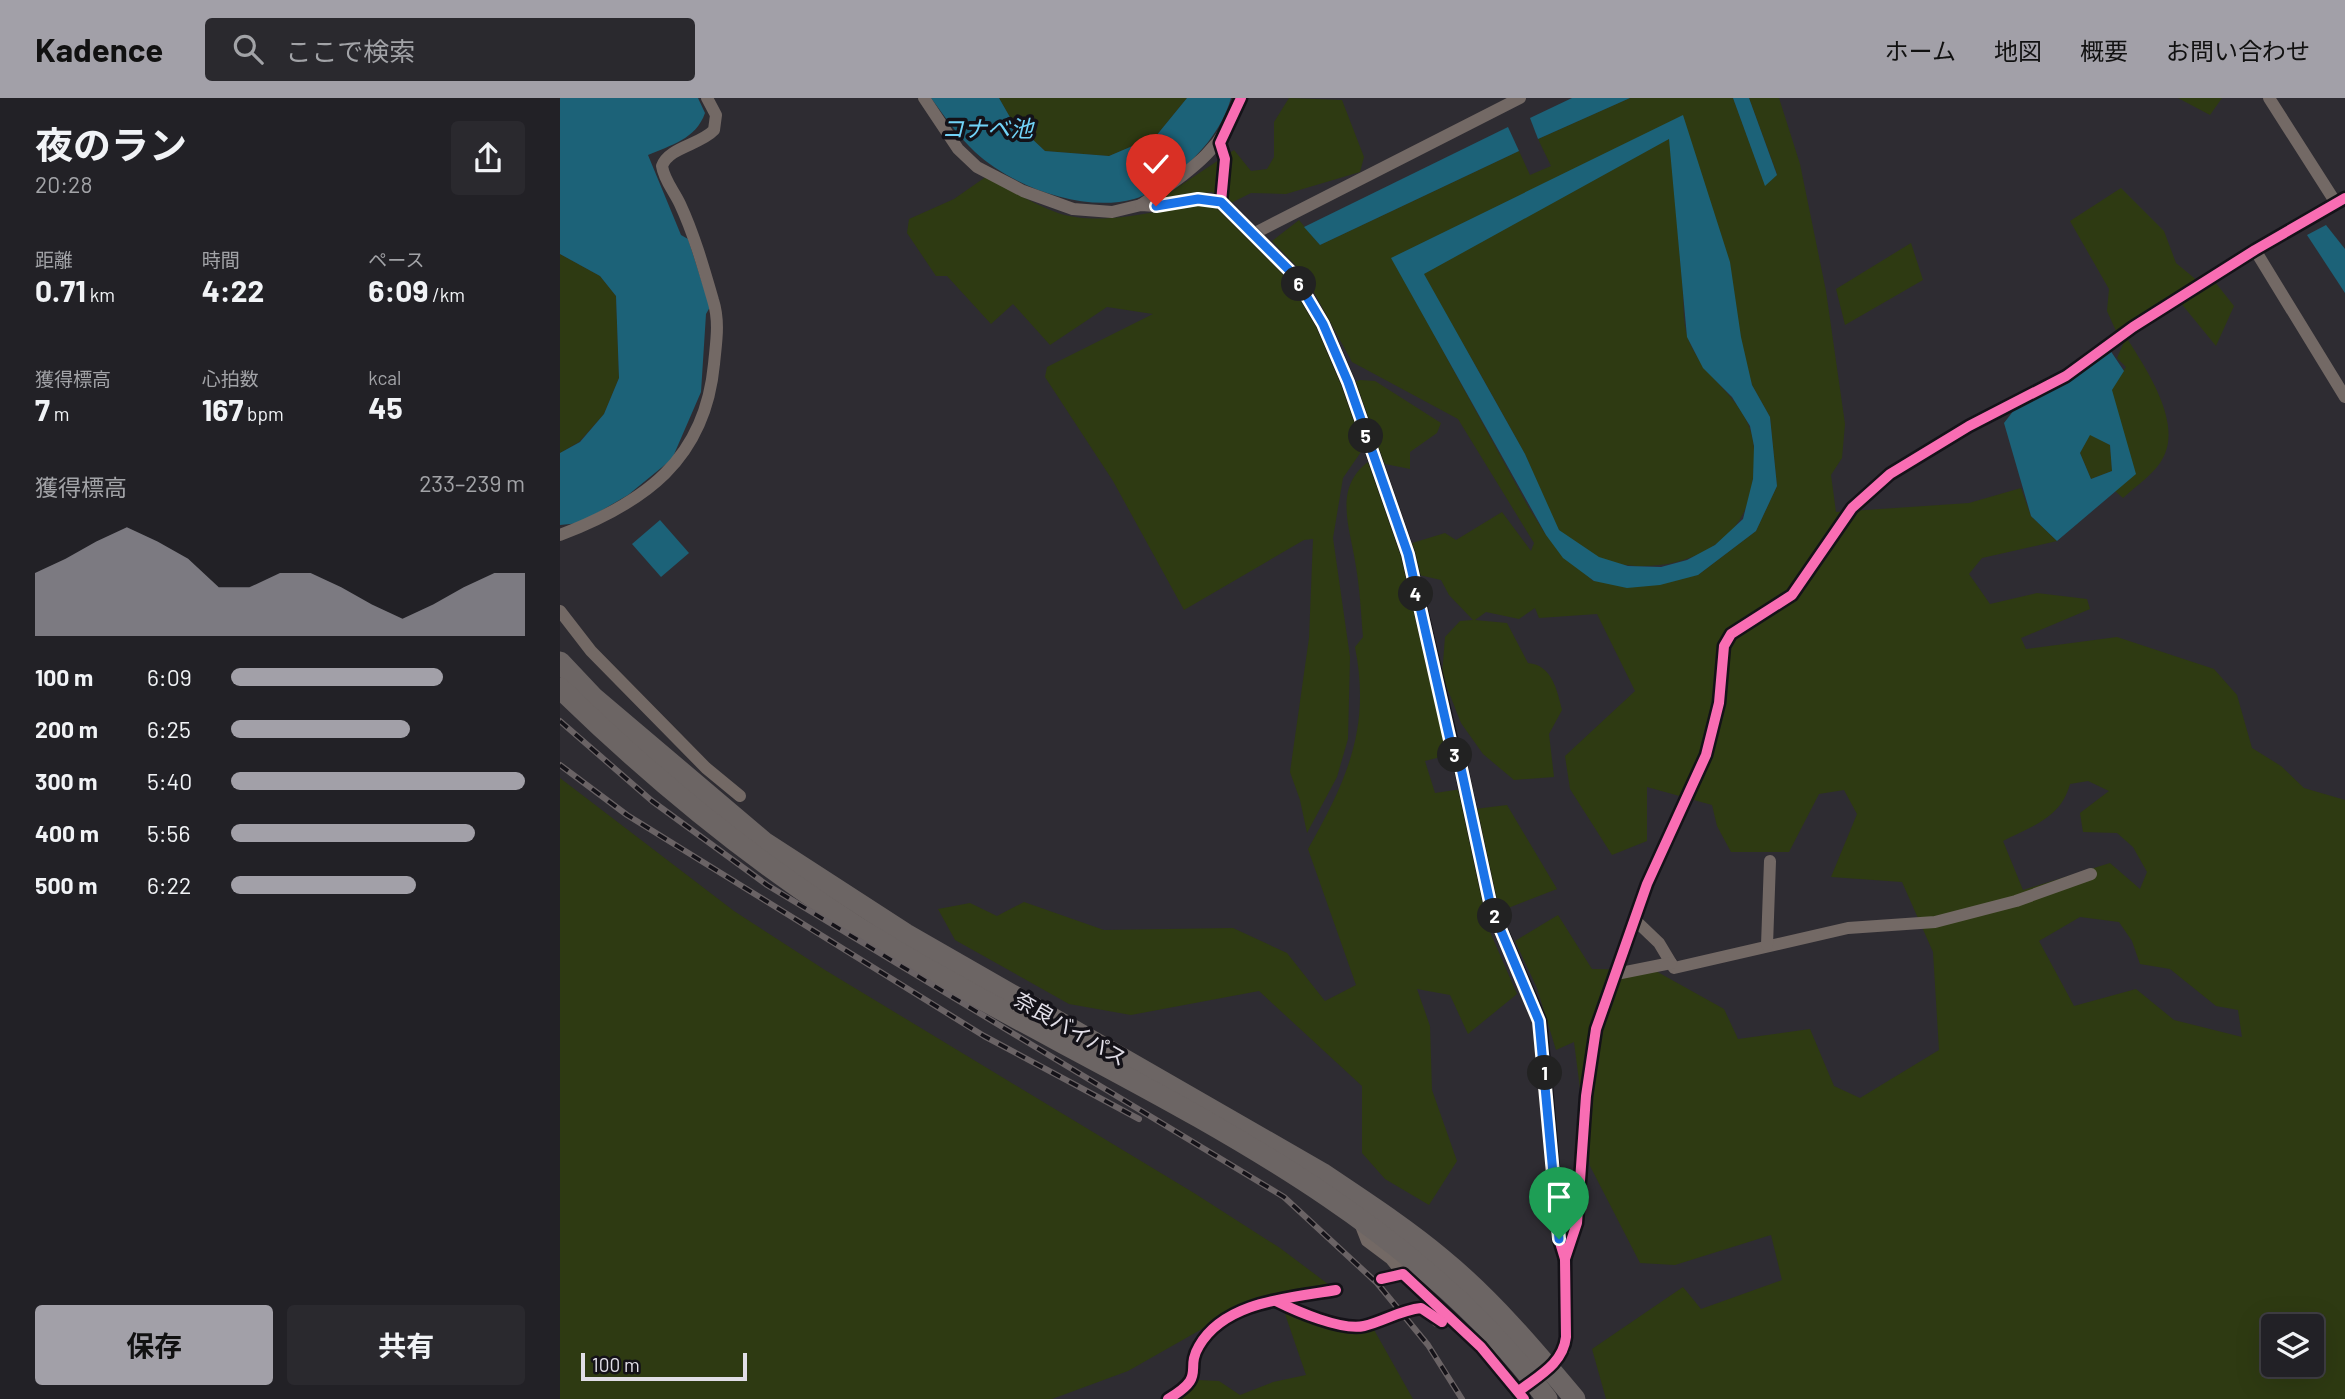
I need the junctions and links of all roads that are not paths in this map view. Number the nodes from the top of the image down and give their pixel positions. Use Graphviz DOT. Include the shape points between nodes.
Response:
graph roads {
  1 [pos="707,98"];
  2 [pos="924,98"];
  3 [pos="1241,98"];
  4 [pos="1520,98"];
  5 [pos="2269,98"];
  6 [pos="1220,143"];
  7 [pos="2340,200"];
  8 [pos="1221,202"];
  9 [pos="1141,205"];
  10 [pos="1252,234"];
  11 [pos="2255,250"];
  12 [pos="2345,397"];
  13 [pos="560,535"];
  14 [pos="560,611"];
  15 [pos="560,662"];
  16 [pos="560,688"];
  17 [pos="695,756"];
  18 [pos="682,773"];
  19 [pos="740,796"];
  20 [pos="1770,861"];
  21 [pos="2091,874"];
  22 [pos="1635,920"];
  23 [pos="1767,945"];
  24 [pos="1671,963"];
  25 [pos="1616,974"];
  26 [pos="1359,1219"];
  27 [pos="1565,1259"];
  28 [pos="1403,1274"];
  29 [pos="1381,1279"];
  30 [pos="1336,1290"];
  31 [pos="1412,1309"];
  32 [pos="1450,1317"];
  33 [pos="1370,1324"];
  34 [pos="1556,1362"];
  35 [pos="1524,1399"];
  36 [pos="1547,1399"];
  37 [pos="1575,1399"];
  1 -- 13 [label="street" via="716,115 714,130 667,157 662,166 715,304 718,328 713,383 704,411 682,458 663,475 599,520"];
  2 -- 9 [label="street" via="958,149 977,167 1023,191 1073,209 1112,212"];
  3 -- 6 [label="street"];
  4 -- 10 [label="street"];
  5 -- 7 [label="street"];
  6 -- 8 [label="street" via="1225,159"];
  6 -- 9 [label="street"];
  7 -- 11 [label="street"];
  8 -- 9 [label="street" via="1198,199"];
  8 -- 10 [label="street"];
  10 -- 27 [label="street" via="1294,275 1323,324 1408,554 1491,907 1539,1021 1559,1239"];
  11 -- 12 [label="street"];
  11 -- 22 [label="street" via="2133,327 2066,376 1969,426 1890,474 1852,508 1792,595 1731,634 1724,646 1719,703 1706,755"];
  14 -- 17 [label="street" via="591,651"];
  15 -- 18 [label="highway, 奈良バイパス"];
  16 -- 26 [label="highway, 奈良バイパス" via="713,823 892,948 1261,1154"];
  17 -- 18 [label="street"];
  17 -- 19 [label="street"];
  18 -- 37 [label="highway, 奈良バイパス" via="764,842 906,934 1322,1173 1384,1214 1442,1258 1500,1314"];
  20 -- 23 [label="street"];
  21 -- 23 [label="street" via="2016,901 1935,922 1848,928"];
  22 -- 24 [label="street" via="1659,943"];
  22 -- 25 [label="street"];
  23 -- 24 [label="street" via="1674,968"];
  24 -- 25 [label="street"];
  25 -- 27 [label="street" via="1596,1029 1577,1223"];
  26 -- 28 [label="street" via="1367,1241"];
  26 -- 36 [label="highway, 奈良バイパス" via="1476,1317"];
  27 -- 34 [label="street" via="1566,1338"];
  28 -- 29 [label="street"];
  28 -- 32 [label="street"];
  30 -- 33 [label="street" via="1276,1301 1349,1327"];
  31 -- 32 [label="street" via="1428,1311 1437,1321"];
  32 -- 35 [label="street"];
}
